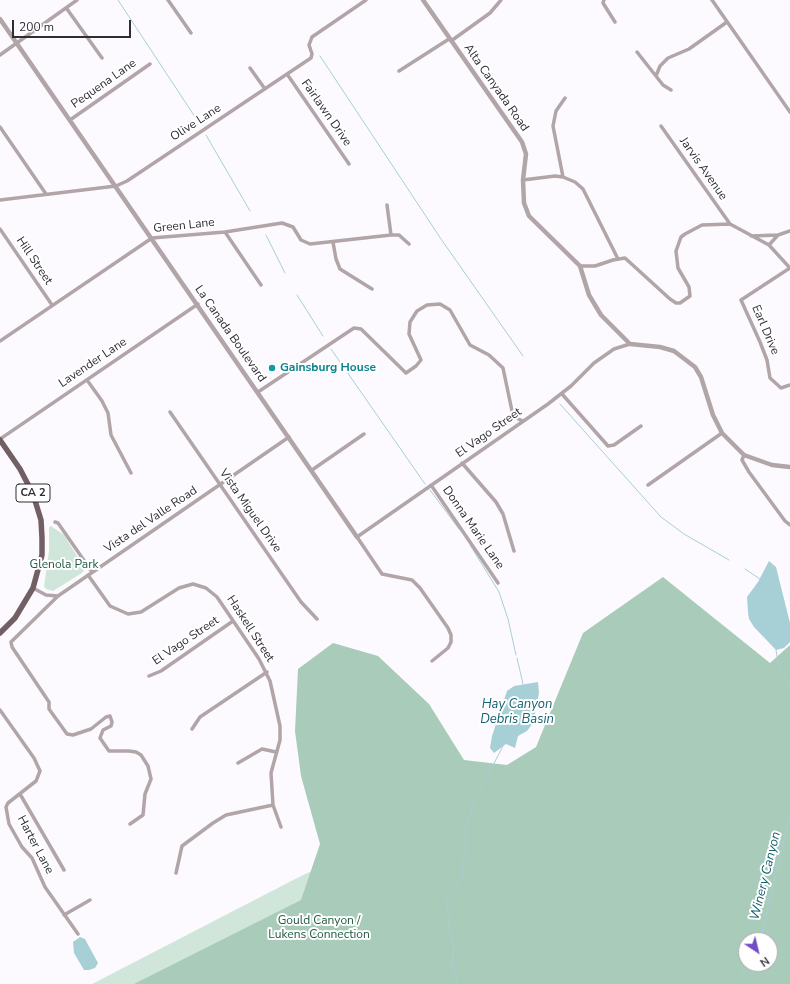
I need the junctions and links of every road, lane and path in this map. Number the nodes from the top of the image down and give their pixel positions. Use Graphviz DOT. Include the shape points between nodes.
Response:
graph roads {
  1 [pos="77,0"];
  2 [pos="168,0"];
  3 [pos="366,0"];
  4 [pos="423,0"];
  5 [pos="501,0"];
  6 [pos="604,0"];
  7 [pos="712,0"];
  8 [pos="68,9"];
  9 [pos="0,19"];
  10 [pos="615,22"];
  11 [pos="727,22"];
  12 [pos="191,33"];
  13 [pos="450,40"];
  14 [pos="17,43"];
  15 [pos="637,52"];
  16 [pos="0,55"];
  17 [pos="102,58"];
  18 [pos="150,64"];
  19 [pos="250,68"];
  20 [pos="399,71"];
  21 [pos="287,74"];
  22 [pos="656,76"];
  23 [pos="265,89"];
  24 [pos="671,90"];
  25 [pos="565,98"];
  26 [pos="790,112"];
  27 [pos="70,120"];
  28 [pos="0,126"];
  29 [pos="661,126"];
  30 [pos="349,164"];
  31 [pos="563,177"];
  32 [pos="523,180"];
  33 [pos="116,186"];
  34 [pos="46,194"];
  35 [pos="0,200"];
  36 [pos="387,205"];
  37 [pos="730,224"];
  38 [pos="0,229"];
  39 [pos="790,231"];
  40 [pos="224,232"];
  41 [pos="391,235"];
  42 [pos="778,235"];
  43 [pos="749,236"];
  44 [pos="152,238"];
  45 [pos="333,242"];
  46 [pos="409,244"];
  47 [pos="769,245"];
  48 [pos="618,259"];
  49 [pos="580,266"];
  50 [pos="790,268"];
  51 [pos="261,285"];
  52 [pos="372,289"];
  53 [pos="198,304"];
  54 [pos="52,305"];
  55 [pos="0,341"];
  56 [pos="630,344"];
  57 [pos="87,380"];
  58 [pos="790,385"];
  59 [pos="258,392"];
  60 [pos="562,394"];
  61 [pos="170,412"];
  62 [pos="524,421"];
  63 [pos="641,426"];
  64 [pos="722,433"];
  65 [pos="364,434"];
  66 [pos="289,437"];
  67 [pos="0,439"];
  68 [pos="744,455"];
  69 [pos="462,463"];
  70 [pos="790,466"];
  71 [pos="312,470"];
  72 [pos="131,473"];
  73 [pos="219,485"];
  74 [pos="431,485"];
  75 [pos="648,485"];
  76 [pos="55,522"];
  77 [pos="790,525"];
  78 [pos="357,537"];
  79 [pos="514,551"];
  80 [pos="92,572"];
  81 [pos="88,575"];
  82 [pos="498,583"];
  83 [pos="32,588"];
  84 [pos="58,596"];
  85 [pos="317,619"];
  86 [pos="233,621"];
  87 [pos="0,633"];
  88 [pos="432,661"];
  89 [pos="267,672"];
  90 [pos="149,676"];
  91 [pos="0,710"];
  92 [pos="192,729"];
  93 [pos="276,752"];
  94 [pos="238,763"];
  95 [pos="20,794"];
  96 [pos="273,805"];
  97 [pos="130,824"];
  98 [pos="281,827"];
  99 [pos="64,870"];
  100 [pos="176,873"];
  101 [pos="90,900"];
  102 [pos="64,915"];
  103 [pos="78,934"];
  1 -- 8 [label="street"];
  2 -- 12 [label="street"];
  3 -- 21 [label="street, Olive Lane" via="312,37 309,45 311,58"];
  4 -- 13 [label="street, Alta Canyada Road"];
  5 -- 13 [label="street" via="490,13"];
  6 -- 10 [label="street"];
  7 -- 11 [label="street"];
  8 -- 14 [label="street"];
  8 -- 17 [label="street"];
  9 -- 14 [label="street, La Canada Boulevard"];
  11 -- 22 [label="street" via="689,49 668,58 660,66"];
  11 -- 26 [label="street"];
  13 -- 20 [label="street"];
  13 -- 32 [label="street, Alta Canyada Road" via="522,142 526,154"];
  14 -- 16 [label="street"];
  14 -- 27 [label="street, La Canada Boulevard"];
  15 -- 22 [label="street"];
  18 -- 27 [label="street, Pequena Lane"];
  19 -- 23 [label="street"];
  21 -- 23 [label="street, Olive Lane"];
  21 -- 30 [label="street, Fairlawn Drive"];
  22 -- 24 [label="street"];
  23 -- 33 [label="street, Olive Lane"];
  25 -- 31 [label="street" via="556,111 553,126"];
  27 -- 33 [label="street, La Canada Boulevard"];
  28 -- 34 [label="street"];
  29 -- 37 [label="street, Jarvis Avenue"];
  31 -- 32 [label="street"];
  31 -- 48 [label="street" via="583,189"];
  32 -- 49 [label="street, Alta Canyada Road" via="524,203 529,216"];
  33 -- 34 [label="street, Olive Lane"];
  33 -- 44 [label="street, La Canada Boulevard"];
  34 -- 35 [label="street, Olive Lane"];
  36 -- 41 [label="street"];
  37 -- 43 [label="street"];
  37 -- 48 [label="street" via="702,225 681,237 676,251 676,261 690,292 688,298 680,303 670,298 629,260"];
  38 -- 54 [label="street, Hill Street"];
  39 -- 42 [label="street"];
  40 -- 44 [label="street, Green Lane"];
  40 -- 45 [label="street, Green Lane" via="288,224 301,240 307,243"];
  40 -- 51 [label="street"];
  41 -- 45 [label="street, Green Lane"];
  41 -- 46 [label="street" via="399,235"];
  42 -- 43 [label="street"];
  42 -- 47 [label="street"];
  43 -- 47 [label="street"];
  44 -- 53 [label="street, La Canada Boulevard"];
  44 -- 54 [label="street, Green Lane"];
  45 -- 52 [label="street" via="340,269"];
  47 -- 50 [label="street"];
  48 -- 49 [label="street" via="595,266"];
  49 -- 56 [label="street, Alta Canyada Road" via="589,295 601,315"];
  50 -- 58 [label="street, Earl Drive" via="741,300 767,360 770,378 781,388"];
  53 -- 57 [label="street, Lavender Lane"];
  53 -- 59 [label="street, La Canada Boulevard"];
  54 -- 55 [label="street, Green Lane"];
  56 -- 60 [label="street, El Vago Street" via="614,349 594,363"];
  56 -- 64 [label="street" via="674,351 695,367"];
  57 -- 67 [label="street, Lavender Lane"];
  57 -- 72 [label="street" via="108,413 111,435"];
  59 -- 62 [label="street" via="354,328 361,329 406,373 421,360 409,334 410,322 417,310 427,305 440,304 450,310 470,345 489,355 503,368 512,411 516,418"];
  59 -- 66 [label="street, La Canada Boulevard"];
  60 -- 62 [label="street, El Vago Street"];
  60 -- 63 [label="street" via="608,446 614,445"];
  61 -- 73 [label="street, Vista Miguel Drive"];
  62 -- 69 [label="street, El Vago Street"];
  64 -- 68 [label="street"];
  64 -- 75 [label="street"];
  65 -- 71 [label="street"];
  66 -- 71 [label="street, La Canada Boulevard"];
  66 -- 73 [label="street, Vista del Valle Road"];
  67 -- 83 [label="main road, CA 2" via="24,475 41,520 42,554"];
  68 -- 70 [label="street" via="772,465"];
  68 -- 77 [label="street" via="742,460 749,472"];
  69 -- 74 [label="street, El Vago Street"];
  69 -- 79 [label="street, Donna Marie Lane" via="496,502 503,514"];
  71 -- 78 [label="street, La Canada Boulevard"];
  73 -- 80 [label="street, Vista del Valle Road"];
  73 -- 85 [label="street, Vista Miguel Drive" via="301,602"];
  74 -- 78 [label="street, El Vago Street"];
  74 -- 82 [label="street, Donna Marie Lane"];
  76 -- 80 [label="street"];
  78 -- 88 [label="street, La Canada Boulevard" via="382,574 392,578 409,579 420,588 448,628 451,642 444,653"];
  80 -- 81 [label="street, Vista del Valle Road"];
  81 -- 84 [label="street, Vista del Valle Road"];
  81 -- 86 [label="street, Haskell Street" via="110,606 122,612 142,612 179,588 193,584 212,592"];
  83 -- 84 [label="street"];
  83 -- 87 [label="main road, CA 2" via="15,618"];
  84 -- 97 [label="street, Vista del Valle Road" via="11,642 12,646 67,734 73,735 91,729 110,716 112,722 103,730 100,738 109,751 129,751 141,755 148,766 151,779 145,794 142,815"];
  86 -- 89 [label="street, Haskell Street"];
  86 -- 90 [label="street, El Vago Street" via="161,671"];
  89 -- 92 [label="street" via="200,718"];
  89 -- 93 [label="street, Haskell Street" via="280,726 280,740"];
  91 -- 95 [label="street, Harter Lane" via="34,758 40,771 36,781"];
  93 -- 94 [label="street" via="262,749"];
  93 -- 96 [label="street, Haskell Street" via="271,773"];
  95 -- 99 [label="street"];
  95 -- 102 [label="street, Harter Lane" via="6,807 9,824 22,847 32,858 45,887"];
  96 -- 98 [label="street, Haskell Street"];
  96 -- 100 [label="street" via="226,815 213,823 182,846"];
  101 -- 102 [label="street"];
  102 -- 103 [label="street, Harter Lane"];
}
